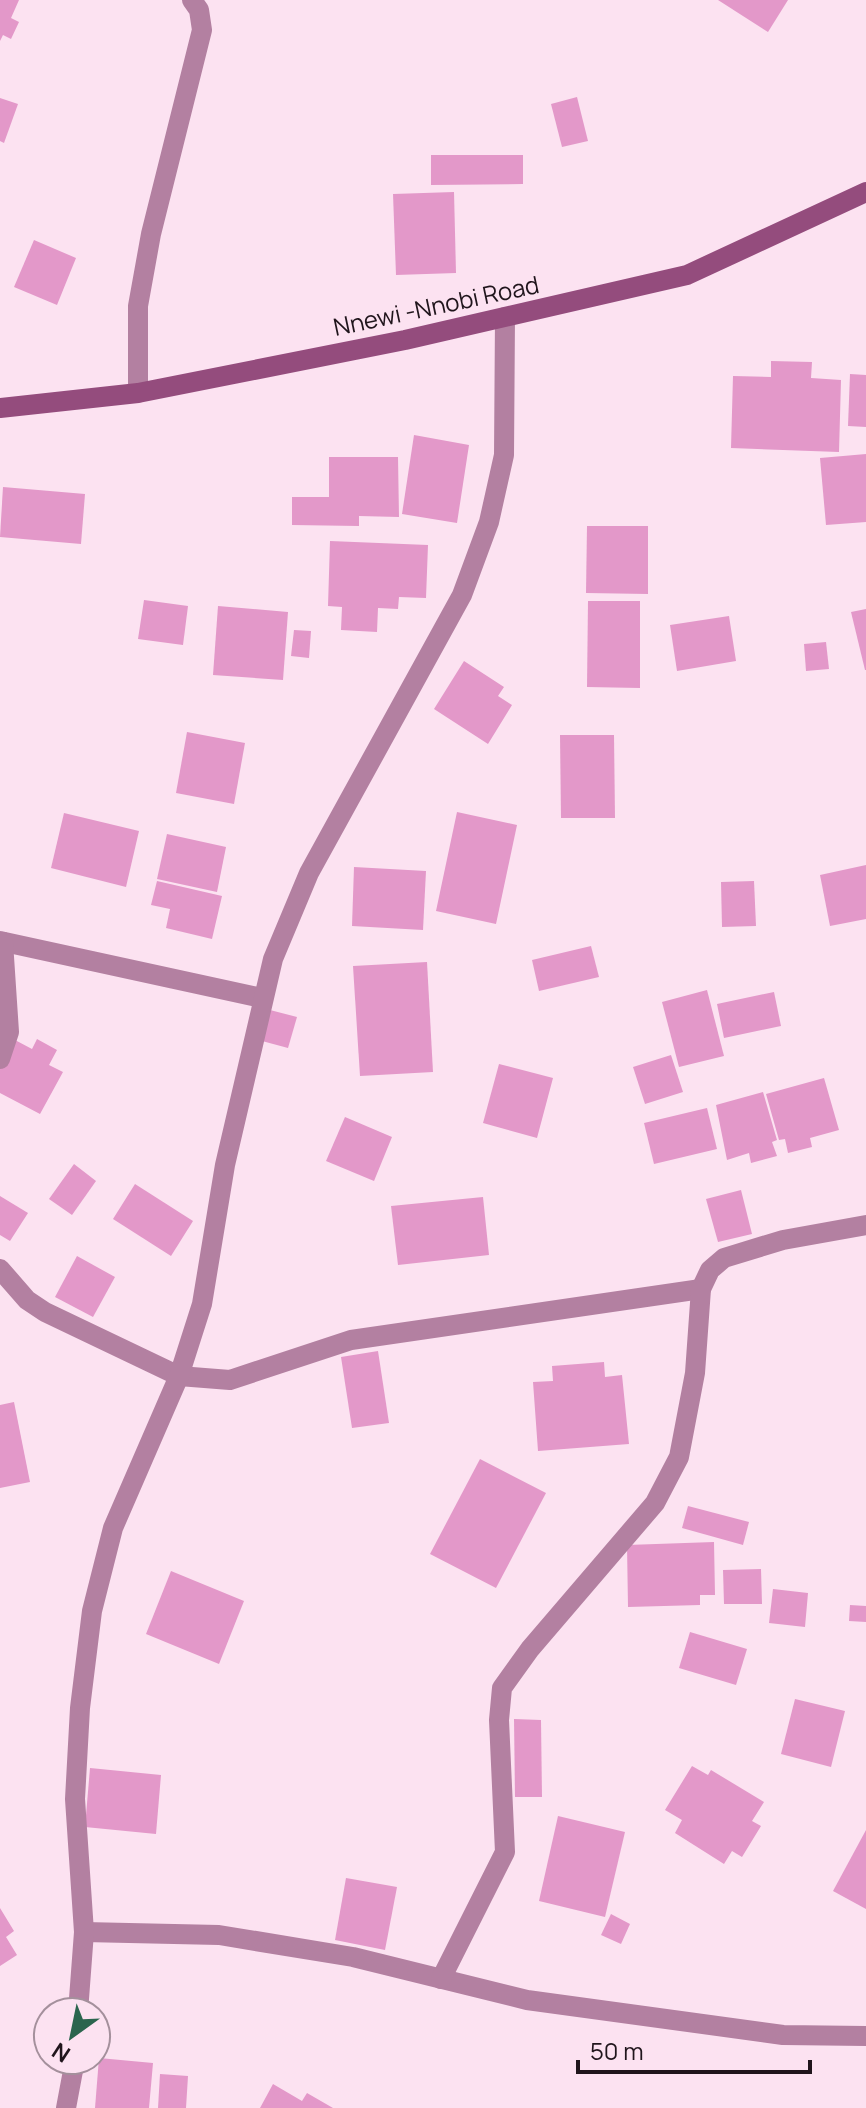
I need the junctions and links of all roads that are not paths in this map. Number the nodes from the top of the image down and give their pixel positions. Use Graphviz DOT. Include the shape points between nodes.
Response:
graph roads {
  1 [pos="192,0"];
  2 [pos="866,192"];
  3 [pos="505,317"];
  4 [pos="138,393"];
  5 [pos="0,408"];
  6 [pos="2,942"];
  7 [pos="262,998"];
  8 [pos="0,1059"];
  9 [pos="866,1225"];
  10 [pos="0,1269"];
  11 [pos="701,1289"];
  12 [pos="179,1376"];
  13 [pos="84,1932"];
  14 [pos="441,1979"];
  15 [pos="79,1996"];
  16 [pos="866,2036"];
  17 [pos="72,2076"];
  18 [pos="66,2108"];
  1 -- 4 [label="street" via="202,30 138,306"];
  2 -- 3 [label="main road, Nnewi -Nnobi Road" via="687,275"];
  3 -- 4 [label="main road, Nnewi -Nnobi Road"];
  3 -- 7 [label="street" via="504,455 489,522 449,620 309,873"];
  4 -- 5 [label="main road, Nnewi -Nnobi Road"];
  6 -- 7 [label="street"];
  6 -- 8 [label="street" via="9,1032"];
  7 -- 12 [label="street" via="225,1165 202,1304"];
  9 -- 11 [label="street" via="783,1240 724,1258 710,1270"];
  10 -- 12 [label="street" via="45,1312"];
  11 -- 12 [label="street" via="351,1340 230,1380"];
  11 -- 14 [label="street" via="695,1373 679,1457 655,1503 502,1688 505,1852"];
  12 -- 13 [label="street" via="113,1528 92,1611 75,1799"];
  13 -- 14 [label="street" via="219,1935 353,1957"];
  13 -- 15 [label="street"];
  14 -- 16 [label="street" via="527,2000 657,2019 783,2035"];
  17 -- 18 [label="street"];
}
